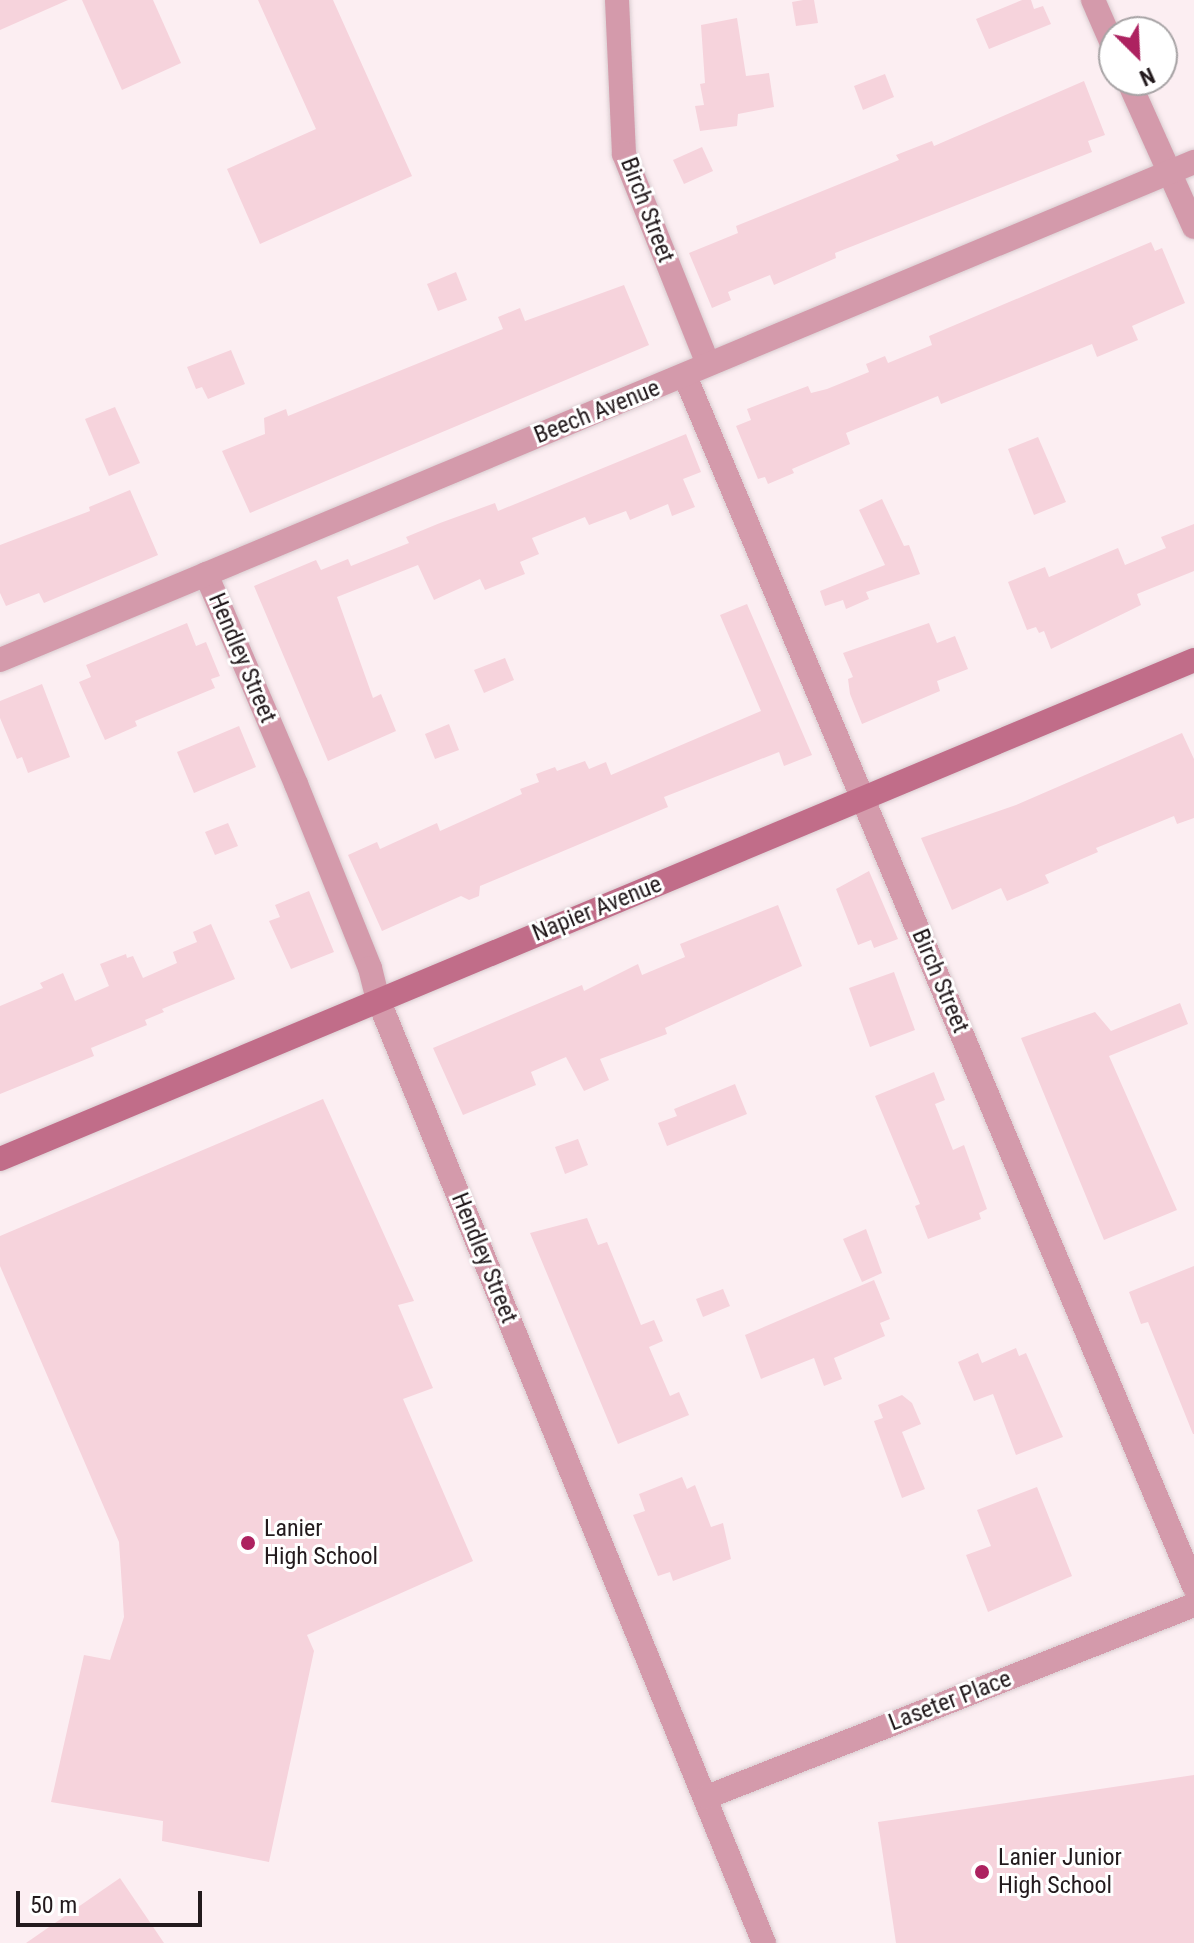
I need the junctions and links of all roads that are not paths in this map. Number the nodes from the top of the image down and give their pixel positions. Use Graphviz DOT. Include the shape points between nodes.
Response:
graph roads {
  1 [pos="617,0"];
  2 [pos="1135,96"];
  3 [pos="1194,162"];
  4 [pos="1169,172"];
  5 [pos="1194,227"];
  6 [pos="708,364"];
  7 [pos="685,376"];
  8 [pos="206,574"];
  9 [pos="0,660"];
  10 [pos="1194,660"];
  11 [pos="863,798"];
  12 [pos="378,999"];
  13 [pos="0,1159"];
  14 [pos="1194,1586"];
  15 [pos="1194,1605"];
  16 [pos="707,1797"];
  17 [pos="764,1943"];
  1 -- 6 [label="street, Birch Street" via="624,154"];
  2 -- 4 [label="street"];
  3 -- 4 [label="street, Beech Avenue"];
  4 -- 5 [label="street"];
  4 -- 6 [label="street, Beech Avenue"];
  6 -- 7 [label="street, Beech Avenue"];
  7 -- 8 [label="street, Beech Avenue"];
  7 -- 11 [label="street, Birch Street"];
  8 -- 9 [label="street, Beech Avenue"];
  8 -- 12 [label="street, Hendley Street" via="302,798"];
  10 -- 11 [label="street, Napier Avenue"];
  11 -- 12 [label="street, Napier Avenue"];
  11 -- 14 [label="street, Birch Street"];
  12 -- 13 [label="street, Napier Avenue"];
  12 -- 16 [label="street, Hendley Street"];
  15 -- 16 [label="street, Laseter Place"];
  16 -- 17 [label="street, Hendley Street"];
}
